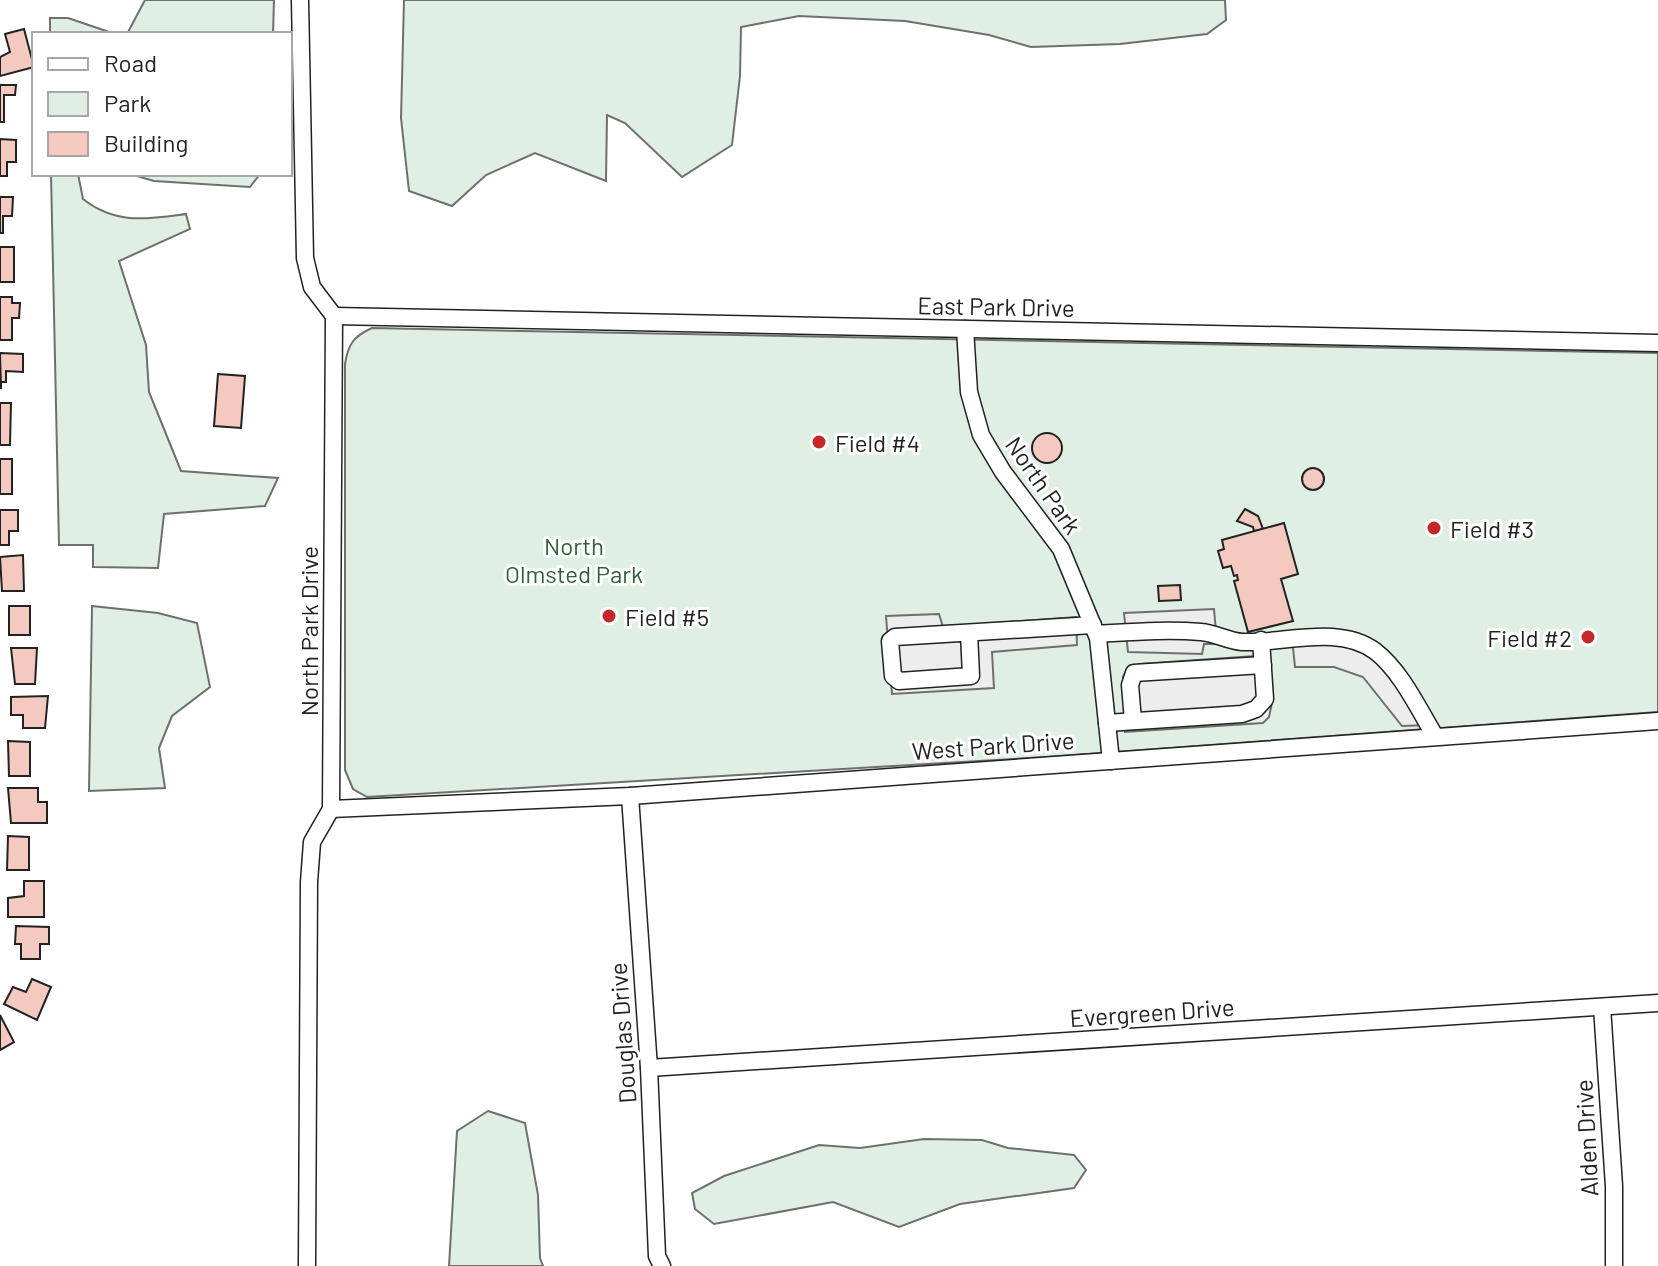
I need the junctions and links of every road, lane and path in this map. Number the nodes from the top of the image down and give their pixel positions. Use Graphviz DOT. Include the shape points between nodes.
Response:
graph roads {
  1 [pos="300,0"];
  2 [pos="334,316"];
  3 [pos="965,329"];
  4 [pos="1658,343"];
  5 [pos="1095,630"];
  6 [pos="969,633"];
  7 [pos="1261,640"];
  8 [pos="1263,665"];
  9 [pos="1133,721"];
  10 [pos="1658,721"];
  11 [pos="1107,723"];
  12 [pos="1435,736"];
  13 [pos="1111,761"];
  14 [pos="630,796"];
  15 [pos="331,809"];
  16 [pos="1658,1003"];
  17 [pos="1602,1007"];
  18 [pos="649,1068"];
  19 [pos="307,1266"];
  20 [pos="662,1266"];
  21 [pos="1614,1266"];
  1 -- 2 [label="street" via="305,258 312,287"];
  2 -- 3 [label="street, East Park Drive"];
  2 -- 15 [label="street, North Park Drive"];
  3 -- 4 [label="street, East Park Drive"];
  3 -- 5 [label="street, North Park" via="969,392 981,435 1061,549"];
  5 -- 6 [label="street"];
  5 -- 7 [label="street" via="1206,632 1242,642"];
  5 -- 11 [label="street, North Park"];
  6 -- 6 [label="street" via="895,637 890,641 893,676 899,681 971,676"];
  7 -- 8 [label="street"];
  7 -- 12 [label="street" via="1358,642 1390,667"];
  8 -- 9 [label="street" via="1265,699 1256,709"];
  8 -- 9 [label="street" via="1134,673"];
  9 -- 11 [label="street"];
  10 -- 12 [label="street, West Park Drive"];
  11 -- 13 [label="street, North Park"];
  12 -- 13 [label="street, West Park Drive"];
  13 -- 14 [label="street, West Park Drive"];
  14 -- 15 [label="street, West Park Drive"];
  14 -- 18 [label="street, Douglas Drive"];
  15 -- 19 [label="street, North Park Drive" via="312,842 309,882"];
  16 -- 17 [label="street, Evergreen Drive"];
  17 -- 18 [label="street, Evergreen Drive"];
  17 -- 21 [label="street, Alden Drive"];
  18 -- 20 [label="street, Douglas Drive" via="657,1256"];
}
